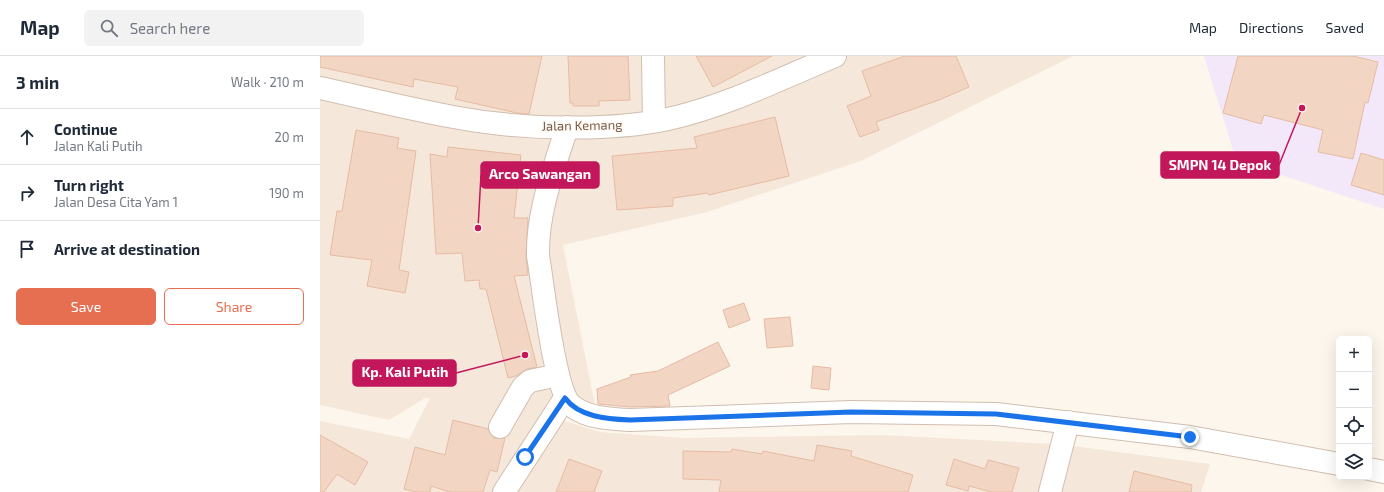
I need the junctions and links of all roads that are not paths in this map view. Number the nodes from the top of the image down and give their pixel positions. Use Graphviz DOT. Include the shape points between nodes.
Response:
graph roads {
  1 [pos="653,56"];
  2 [pos="835,56"];
  3 [pos="321,92"];
  4 [pos="654,121"];
  5 [pos="567,127"];
  6 [pos="558,375"];
  7 [pos="565,398"];
  8 [pos="1068,422"];
  9 [pos="500,427"];
  10 [pos="1336,463"];
  11 [pos="1372,470"];
  12 [pos="1384,472"];
  13 [pos="504,492"];
  14 [pos="1050,492"];
  1 -- 4 [label="street"];
  2 -- 4 [label="street, Jalan Kemang" via="716,106"];
  3 -- 5 [label="street, Jalan Kemang" via="509,125"];
  4 -- 5 [label="street, Jalan Kemang" via="613,126"];
  5 -- 6 [label="street" via="544,201 538,242 538,256"];
  6 -- 7 [label="street"];
  6 -- 9 [label="street" via="530,381 523,387"];
  7 -- 8 [label="street" via="575,408 609,419 851,412 996,414"];
  7 -- 13 [label="street"];
  8 -- 10 [label="street" via="1190,437"];
  8 -- 14 [label="street"];
  11 -- 12 [label="street"];
}
